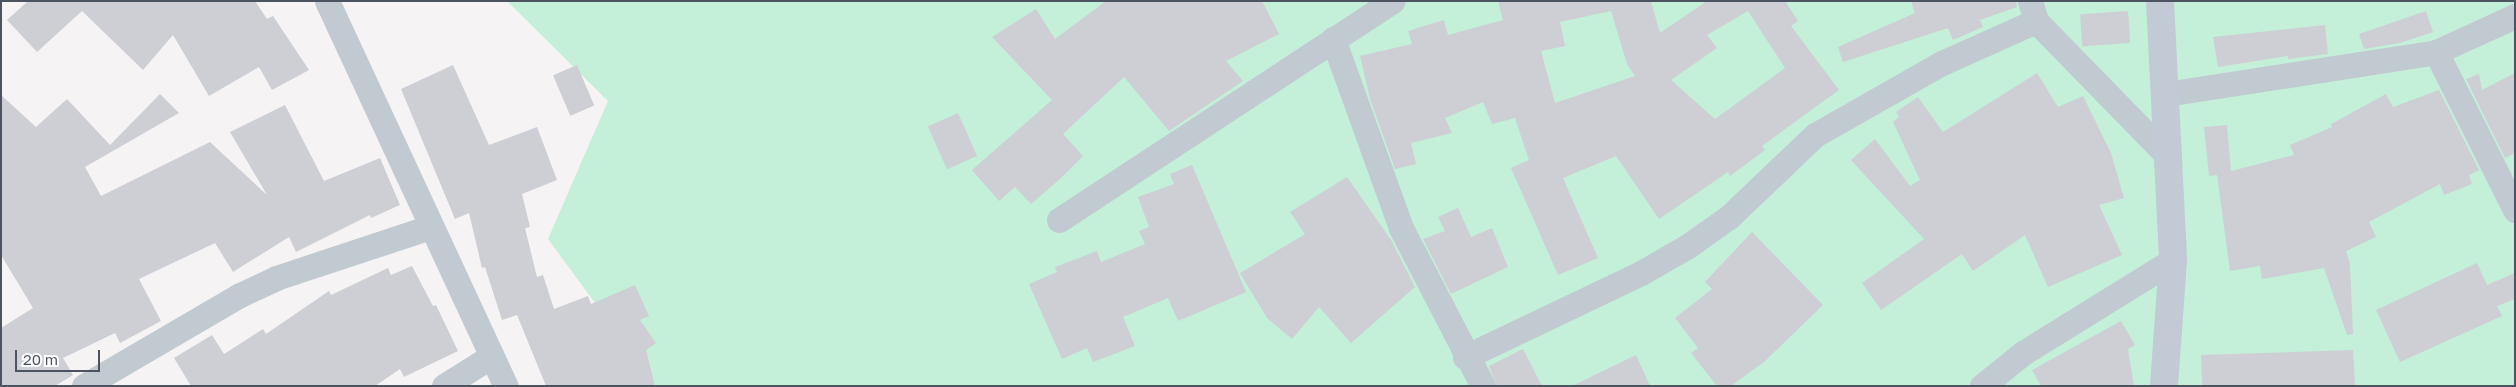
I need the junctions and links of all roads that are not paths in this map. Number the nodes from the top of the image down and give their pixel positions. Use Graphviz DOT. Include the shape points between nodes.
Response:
graph roads {
  1 [pos="328,1"];
  2 [pos="1393,1"];
  3 [pos="2160,1"];
  4 [pos="2033,11"];
  5 [pos="2515,16"];
  6 [pos="1333,39"];
  7 [pos="2436,52"];
  8 [pos="2166,94"];
  9 [pos="2166,154"];
  10 [pos="2515,210"];
  11 [pos="1059,220"];
  12 [pos="430,226"];
  13 [pos="2173,260"];
  14 [pos="490,356"];
  15 [pos="1465,357"];
  16 [pos="84,386"];
  17 [pos="444,386"];
  18 [pos="506,386"];
  19 [pos="1483,386"];
  20 [pos="1982,386"];
  21 [pos="2164,386"];
  1 -- 12 [label="street"];
  2 -- 6 [label="street"];
  3 -- 8 [label="main road"];
  4 -- 9 [label="street"];
  4 -- 15 [label="street" via="1815,135 1730,216 1688,246 1641,273"];
  5 -- 7 [label="street"];
  6 -- 11 [label="street"];
  6 -- 15 [label="street" via="1401,228"];
  7 -- 8 [label="street"];
  7 -- 10 [label="street"];
  8 -- 9 [label="main road"];
  9 -- 13 [label="main road"];
  12 -- 14 [label="street"];
  12 -- 16 [label="street" via="276,278"];
  13 -- 20 [label="street" via="2023,353"];
  13 -- 21 [label="main road"];
  14 -- 17 [label="street"];
  14 -- 18 [label="street"];
  15 -- 19 [label="street"];
}
